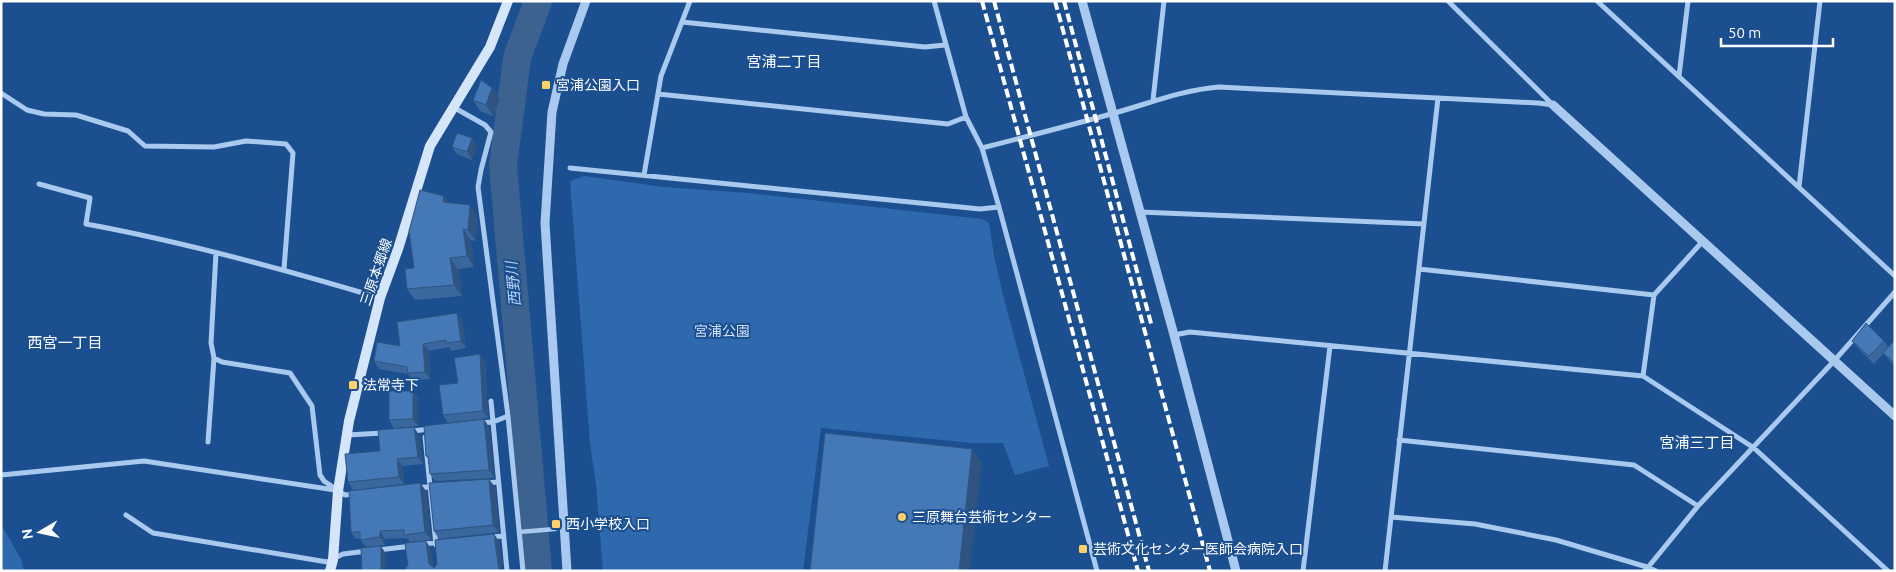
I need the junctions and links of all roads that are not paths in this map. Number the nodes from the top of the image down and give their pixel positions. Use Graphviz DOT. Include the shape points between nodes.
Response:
graph roads {
  1 [pos="508,1"];
  2 [pos="586,1"];
  3 [pos="690,1"];
  4 [pos="934,1"];
  5 [pos="1082,1"];
  6 [pos="1164,1"];
  7 [pos="1448,1"];
  8 [pos="1597,1"];
  9 [pos="1688,1"];
  10 [pos="1820,1"];
  11 [pos="682,22"];
  12 [pos="945,45"];
  13 [pos="1680,76"];
  14 [pos="1,93"];
  15 [pos="658,94"];
  16 [pos="1438,98"];
  17 [pos="1153,100"];
  18 [pos="1553,105"];
  19 [pos="453,107"];
  20 [pos="1113,114"];
  21 [pos="966,116"];
  22 [pos="982,148"];
  23 [pos="570,168"];
  24 [pos="644,175"];
  25 [pos="39,184"];
  26 [pos="1799,187"];
  27 [pos="999,207"];
  28 [pos="1140,212"];
  29 [pos="1424,224"];
  30 [pos="1702,241"];
  31 [pos="216,253"];
  32 [pos="284,269"];
  33 [pos="1419,269"];
  34 [pos="1895,276"];
  35 [pos="1895,292"];
  36 [pos="1654,295"];
  37 [pos="380,298"];
  38 [pos="1174,335"];
  39 [pos="1330,346"];
  40 [pos="1409,354"];
  41 [pos="214,358"];
  42 [pos="1834,361"];
  43 [pos="1643,376"];
  44 [pos="491,401"];
  45 [pos="508,416"];
  46 [pos="1895,416"];
  47 [pos="493,422"];
  48 [pos="473,424"];
  49 [pos="434,429"];
  50 [pos="424,430"];
  51 [pos="405,431"];
  52 [pos="385,432"];
  53 [pos="346,435"];
  54 [pos="1400,440"];
  55 [pos="208,442"];
  56 [pos="1754,448"];
  57 [pos="1,475"];
  58 [pos="498,482"];
  59 [pos="478,483"];
  60 [pos="429,486"];
  61 [pos="439,486"];
  62 [pos="410,488"];
  63 [pos="338,490"];
  64 [pos="364,493"];
  65 [pos="1698,506"];
  66 [pos="126,515"];
  67 [pos="1391,517"];
  68 [pos="554,529"];
  69 [pos="519,532"];
  70 [pos="504,536"];
  71 [pos="485,538"];
  72 [pos="446,542"];
  73 [pos="436,543"];
  74 [pos="437,552"];
  75 [pos="333,560"];
  76 [pos="1646,569"];
  77 [pos="330,571"];
  78 [pos="507,571"];
  79 [pos="523,571"];
  80 [pos="567,571"];
  81 [pos="1096,571"];
  82 [pos="1236,571"];
  83 [pos="1303,571"];
  84 [pos="1385,571"];
  85 [pos="1656,571"];
  86 [pos="1888,571"];
  1 -- 19 [label="main road, 三原本郷線" via="490,47"];
  2 -- 80 [label="street" via="563,64 552,112 544,223"];
  3 -- 11 [label="street"];
  4 -- 12 [label="street"];
  5 -- 20 [label="street"];
  6 -- 17 [label="street"];
  7 -- 18 [label="street"];
  8 -- 13 [label="street"];
  9 -- 13 [label="street"];
  10 -- 26 [label="street"];
  11 -- 12 [label="street" via="925,47"];
  11 -- 15 [label="street" via="661,76"];
  12 -- 21 [label="street"];
  13 -- 26 [label="street"];
  14 -- 32 [label="street" via="27,110 76,115 128,131 145,146 214,147 246,141 286,144 293,153"];
  15 -- 21 [label="street" via="948,124"];
  15 -- 24 [label="street"];
  16 -- 17 [label="street" via="1219,87"];
  16 -- 18 [label="street"];
  16 -- 29 [label="street"];
  17 -- 20 [label="street"];
  18 -- 30 [label="street"];
  19 -- 37 [label="main road, 三原本郷線" via="430,146"];
  19 -- 45 [label="street" via="485,125 491,132 478,188"];
  20 -- 22 [label="street"];
  20 -- 28 [label="street"];
  21 -- 22 [label="street"];
  22 -- 27 [label="street"];
  23 -- 24 [label="street"];
  24 -- 27 [label="street" via="980,210"];
  25 -- 31 [label="street" via="90,198 86,224"];
  26 -- 34 [label="street"];
  27 -- 81 [label="street"];
  28 -- 29 [label="street"];
  28 -- 38 [label="street"];
  29 -- 33 [label="street"];
  30 -- 36 [label="street"];
  30 -- 42 [label="street"];
  31 -- 32 [label="street"];
  31 -- 41 [label="street" via="211,343"];
  32 -- 37 [label="street"];
  33 -- 36 [label="street"];
  33 -- 40 [label="street"];
  35 -- 42 [label="street"];
  36 -- 43 [label="street"];
  37 -- 53 [label="main road, 三原本郷線"];
  38 -- 39 [label="street" via="1190,332"];
  38 -- 82 [label="street"];
  39 -- 40 [label="street"];
  39 -- 83 [label="street"];
  40 -- 43 [label="street"];
  40 -- 54 [label="street"];
  41 -- 55 [label="street"];
  41 -- 63 [label="street" via="290,373 312,406 320,475"];
  42 -- 46 [label="street"];
  42 -- 56 [label="street"];
  43 -- 56 [label="street"];
  44 -- 47 [label="street"];
  45 -- 47 [label="street"];
  45 -- 69 [label="street"];
  47 -- 48 [label="street"];
  47 -- 58 [label="street"];
  49 -- 50 [label="street"];
  50 -- 51 [label="street"];
  50 -- 60 [label="street"];
  52 -- 53 [label="street"];
  53 -- 63 [label="main road, 三原本郷線"];
  54 -- 65 [label="street" via="1634,465"];
  54 -- 67 [label="street"];
  56 -- 65 [label="street"];
  56 -- 86 [label="street"];
  57 -- 63 [label="street" via="144,462"];
  58 -- 59 [label="street"];
  58 -- 70 [label="street"];
  60 -- 61 [label="street"];
  60 -- 62 [label="street"];
  60 -- 73 [label="street"];
  63 -- 64 [label="street" via="345,495"];
  63 -- 75 [label="main road, 三原本郷線"];
  65 -- 76 [label="street"];
  66 -- 75 [label="street" via="153,533 327,562"];
  67 -- 76 [label="street" via="1475,524 1556,540"];
  67 -- 84 [label="street"];
  68 -- 69 [label="street"];
  69 -- 79 [label="street"];
  70 -- 71 [label="street"];
  70 -- 78 [label="street"];
  72 -- 73 [label="street"];
  73 -- 74 [label="street"];
  73 -- 75 [label="street" via="343,554"];
  75 -- 77 [label="main road, 三原本郷線"];
  76 -- 85 [label="street"];
}
